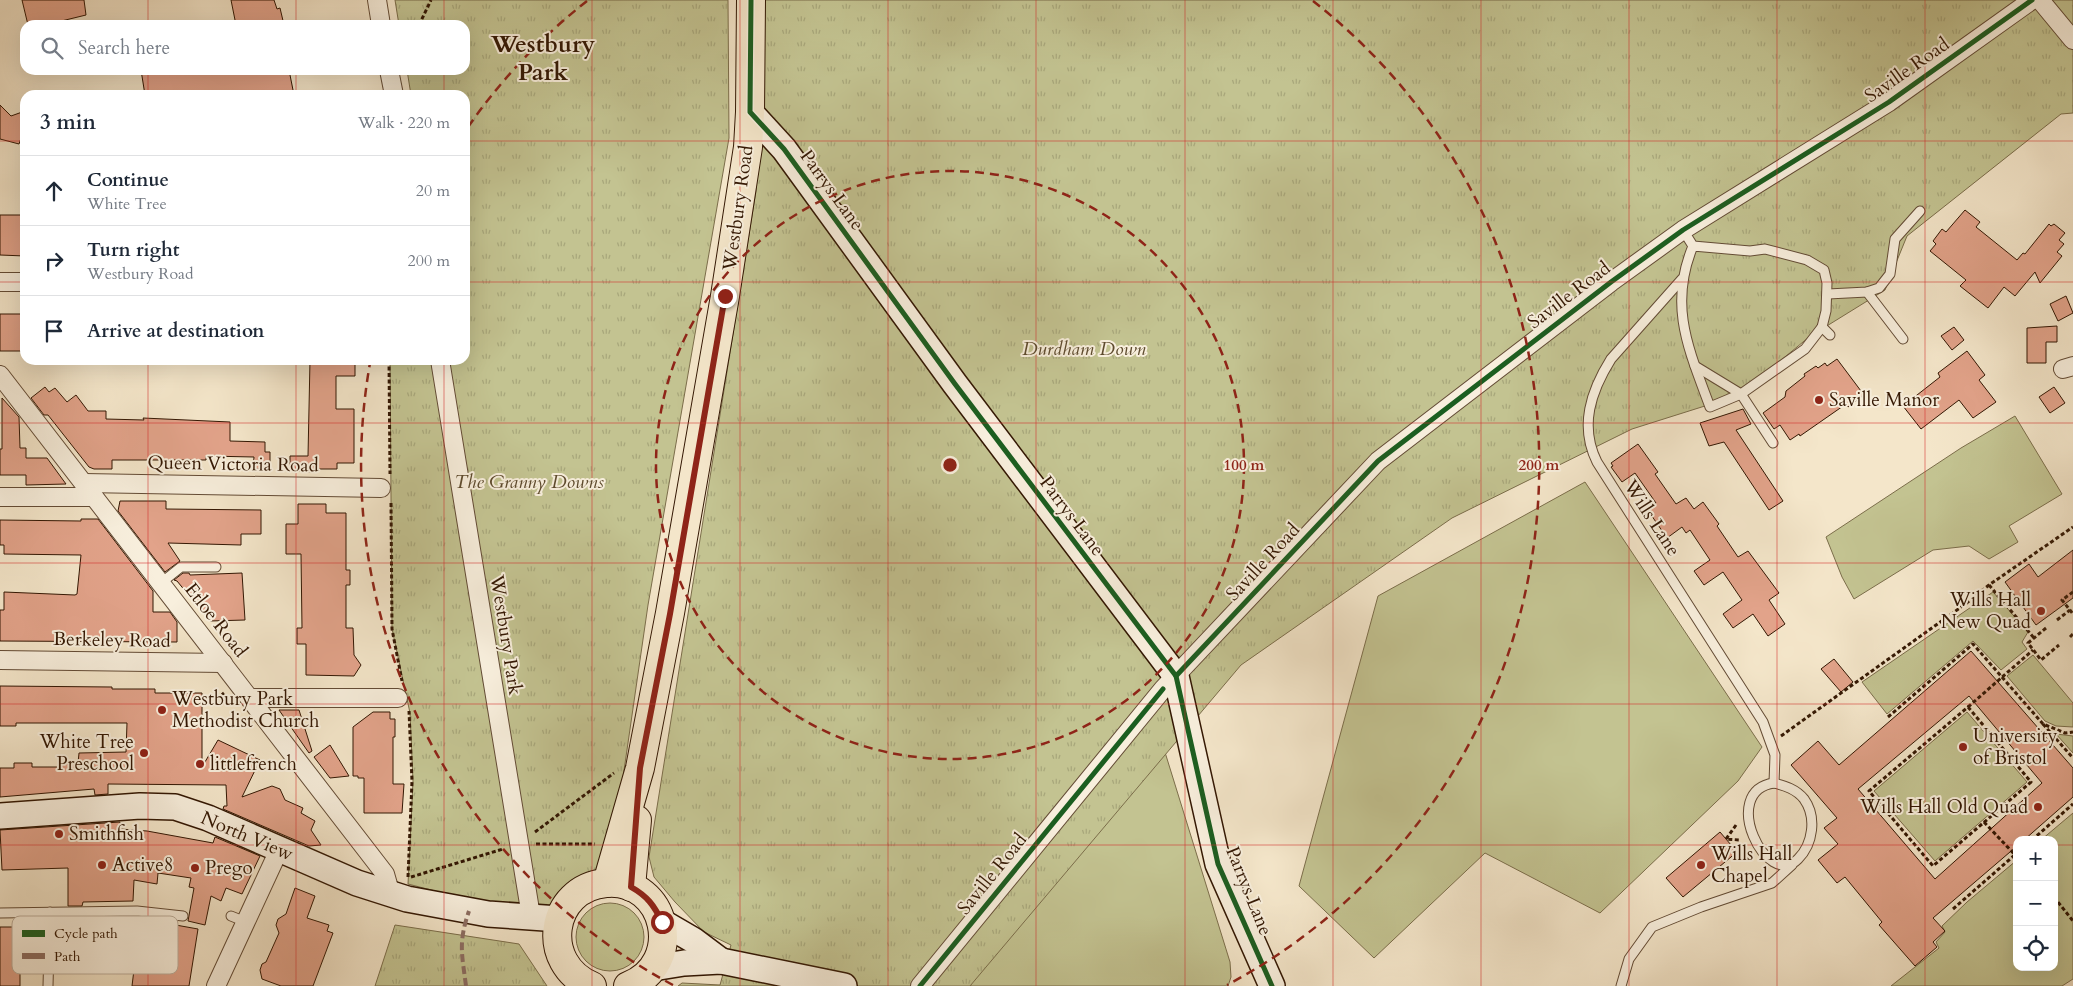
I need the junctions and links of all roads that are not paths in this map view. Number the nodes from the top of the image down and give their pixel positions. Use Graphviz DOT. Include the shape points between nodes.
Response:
graph roads {
  1 [pos="377,0"];
  2 [pos="751,0"];
  3 [pos="2032,0"];
  4 [pos="2040,0"];
  5 [pos="380,20"];
  6 [pos="2073,40"];
  7 [pos="390,75"];
  8 [pos="393,90"];
  9 [pos="750,112"];
  10 [pos="748,148"];
  11 [pos="784,149"];
  12 [pos="1920,211"];
  13 [pos="1683,230"];
  14 [pos="1693,246"];
  15 [pos="1682,279"];
  16 [pos="0,282"];
  17 [pos="20,282"];
  18 [pos="1867,292"];
  19 [pos="1828,294"];
  20 [pos="1822,327"];
  21 [pos="1830,335"];
  22 [pos="1904,339"];
  23 [pos="441,365"];
  24 [pos="1695,366"];
  25 [pos="0,375"];
  26 [pos="1741,394"];
  27 [pos="1773,443"];
  28 [pos="84,482"];
  29 [pos="387,488"];
  30 [pos="0,497"];
  31 [pos="94,497"];
  32 [pos="216,567"];
  33 [pos="161,583"];
  34 [pos="0,660"];
  35 [pos="223,663"];
  36 [pos="1170,683"];
  37 [pos="403,697"];
  38 [pos="251,698"];
  39 [pos="640,768"];
  40 [pos="1774,783"];
  41 [pos="0,816"];
  42 [pos="279,850"];
  43 [pos="1793,864"];
  44 [pos="619,885"];
  45 [pos="399,897"];
  46 [pos="50,912"];
  47 [pos="0,913"];
  48 [pos="488,914"];
  49 [pos="50,916"];
  50 [pos="183,916"];
  51 [pos="531,916"];
  52 [pos="662,922"];
  53 [pos="558,929"];
  54 [pos="721,962"];
  55 [pos="653,968"];
  56 [pos="216,986"];
  57 [pos="590,986"];
  58 [pos="628,986"];
  59 [pos="844,986"];
  60 [pos="920,986"];
  61 [pos="1272,986"];
  62 [pos="1621,986"];
  1 -- 5 [label="street"];
  2 -- 9 [label="main road, Westbury Road"];
  3 -- 13 [label="street, Saville Road" via="1889,102"];
  4 -- 6 [label="street"];
  7 -- 8 [label="street"];
  9 -- 10 [label="main road, Westbury Road"];
  9 -- 11 [label="main road, Parrys Lane"];
  10 -- 11 [label="main road, Parrys Lane"];
  10 -- 39 [label="main road, Westbury Road" via="670,614"];
  11 -- 36 [label="main road, Parrys Lane" via="955,384 1160,656"];
  12 -- 18 [label="lane" via="1895,239 1890,274 1879,288"];
  13 -- 14 [label="lane"];
  13 -- 36 [label="street, Saville Road" via="1378,461"];
  14 -- 15 [label="lane"];
  14 -- 19 [label="lane" via="1750,251 1765,248 1807,260 1824,270"];
  15 -- 24 [label="lane" via="1683,326"];
  15 -- 40 [label="lane, Wills Lane" via="1602,373 1591,404 1589,447 1763,722 1776,755"];
  16 -- 17 [label="street"];
  18 -- 19 [label="lane"];
  18 -- 22 [label="lane"];
  19 -- 20 [label="lane"];
  20 -- 21 [label="lane"];
  20 -- 26 [label="lane" via="1805,349"];
  23 -- 51 [label="street, Westbury Park"];
  24 -- 26 [label="lane"];
  24 -- 26 [label="lane" via="1710,407"];
  25 -- 28 [label="street, Etloe Road"];
  26 -- 27 [label="lane"];
  28 -- 29 [label="street, Queen Victoria Road"];
  28 -- 31 [label="street, Etloe Road"];
  30 -- 31 [label="street"];
  31 -- 33 [label="street, Etloe Road"];
  32 -- 33 [label="lane" via="181,567"];
  33 -- 35 [label="street, Etloe Road"];
  34 -- 35 [label="street, Berkeley Road"];
  35 -- 38 [label="street, Etloe Road"];
  36 -- 60 [label="street, Saville Road"];
  36 -- 61 [label="main road, Parrys Lane" via="1218,864"];
  37 -- 38 [label="street"];
  38 -- 45 [label="street, Etloe Road" via="386,874"];
  39 -- 44 [label="main road, Westbury Road"];
  39 -- 44 [label="main road, Westbury Road" via="618,844"];
  40 -- 43 [label="lane" via="1791,788 1804,799 1811,817 1811,840"];
  40 -- 43 [label="lane" via="1764,784 1754,791 1748,820 1766,857 1783,867"];
  41 -- 42 [label="main road, North View" via="175,806"];
  42 -- 45 [label="main road, North View"];
  42 -- 56 [label="street" via="238,919"];
  43 -- 62 [label="lane" via="1772,883 1652,927 1629,959"];
  44 -- 52 [label="main road" via="645,895"];
  44 -- 53 [label="main road" via="592,885 578,893 567,904"];
  45 -- 48 [label="main road, North View"];
  46 -- 47 [label="lane"];
  46 -- 49 [label="lane"];
  46 -- 50 [label="lane" via="137,911"];
  48 -- 51 [label="main road, North View"];
  48 -- 53 [label="main road, North View"];
  51 -- 53 [label="main road, North View"];
  52 -- 54 [label="main road"];
  52 -- 55 [label="main road" via="663,946"];
  53 -- 57 [label="main road" via="559,953 566,967"];
  54 -- 55 [label="main road"];
  54 -- 59 [label="main road"];
  55 -- 58 [label="main road" via="645,977"];
}
